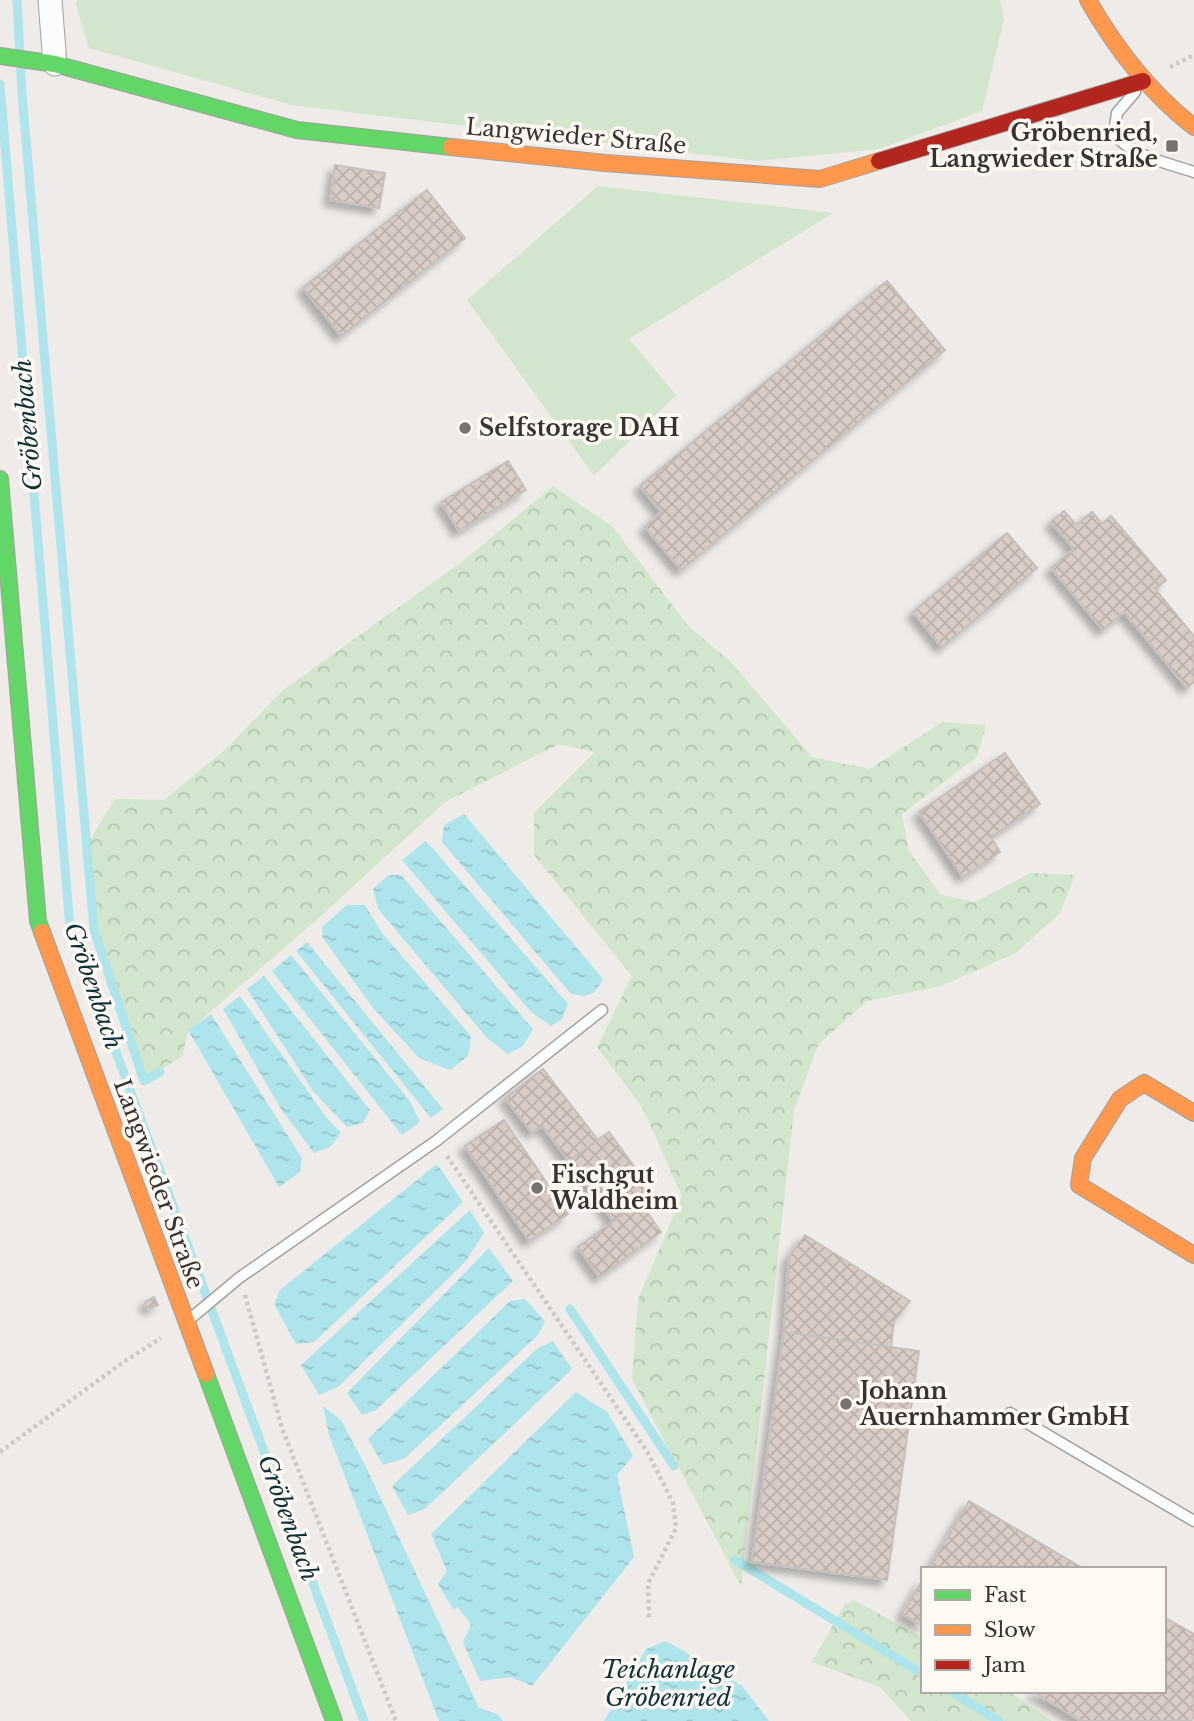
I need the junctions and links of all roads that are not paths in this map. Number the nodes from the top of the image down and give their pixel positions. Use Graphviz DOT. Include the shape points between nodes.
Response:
graph roads {
  1 [pos="50,0"];
  2 [pos="1088,0"];
  3 [pos="0,56"];
  4 [pos="55,64"];
  5 [pos="1143,81"];
  6 [pos="1194,127"];
  7 [pos="1194,172"];
  8 [pos="0,479"];
  9 [pos="602,1010"];
  10 [pos="1194,1113"];
  11 [pos="1194,1255"];
  12 [pos="186,1323"];
  13 [pos="1010,1413"];
  14 [pos="1194,1521"];
  15 [pos="334,1721"];
  1 -- 4 [label="street"];
  2 -- 5 [label="street" via="1110,39"];
  3 -- 4 [label="street, Langwieder Straße"];
  4 -- 5 [label="street, Langwieder Straße" via="297,130 605,163 820,179"];
  5 -- 6 [label="street"];
  5 -- 7 [label="lane" via="1118,113 1114,134 1137,152"];
  8 -- 12 [label="street, Langwieder Straße" via="38,921"];
  9 -- 12 [label="lane" via="436,1141 239,1278"];
  10 -- 11 [label="street" via="1144,1083 1120,1099 1083,1158 1079,1185"];
  12 -- 15 [label="street, Langwieder Straße"];
  13 -- 14 [label="lane"];
}
